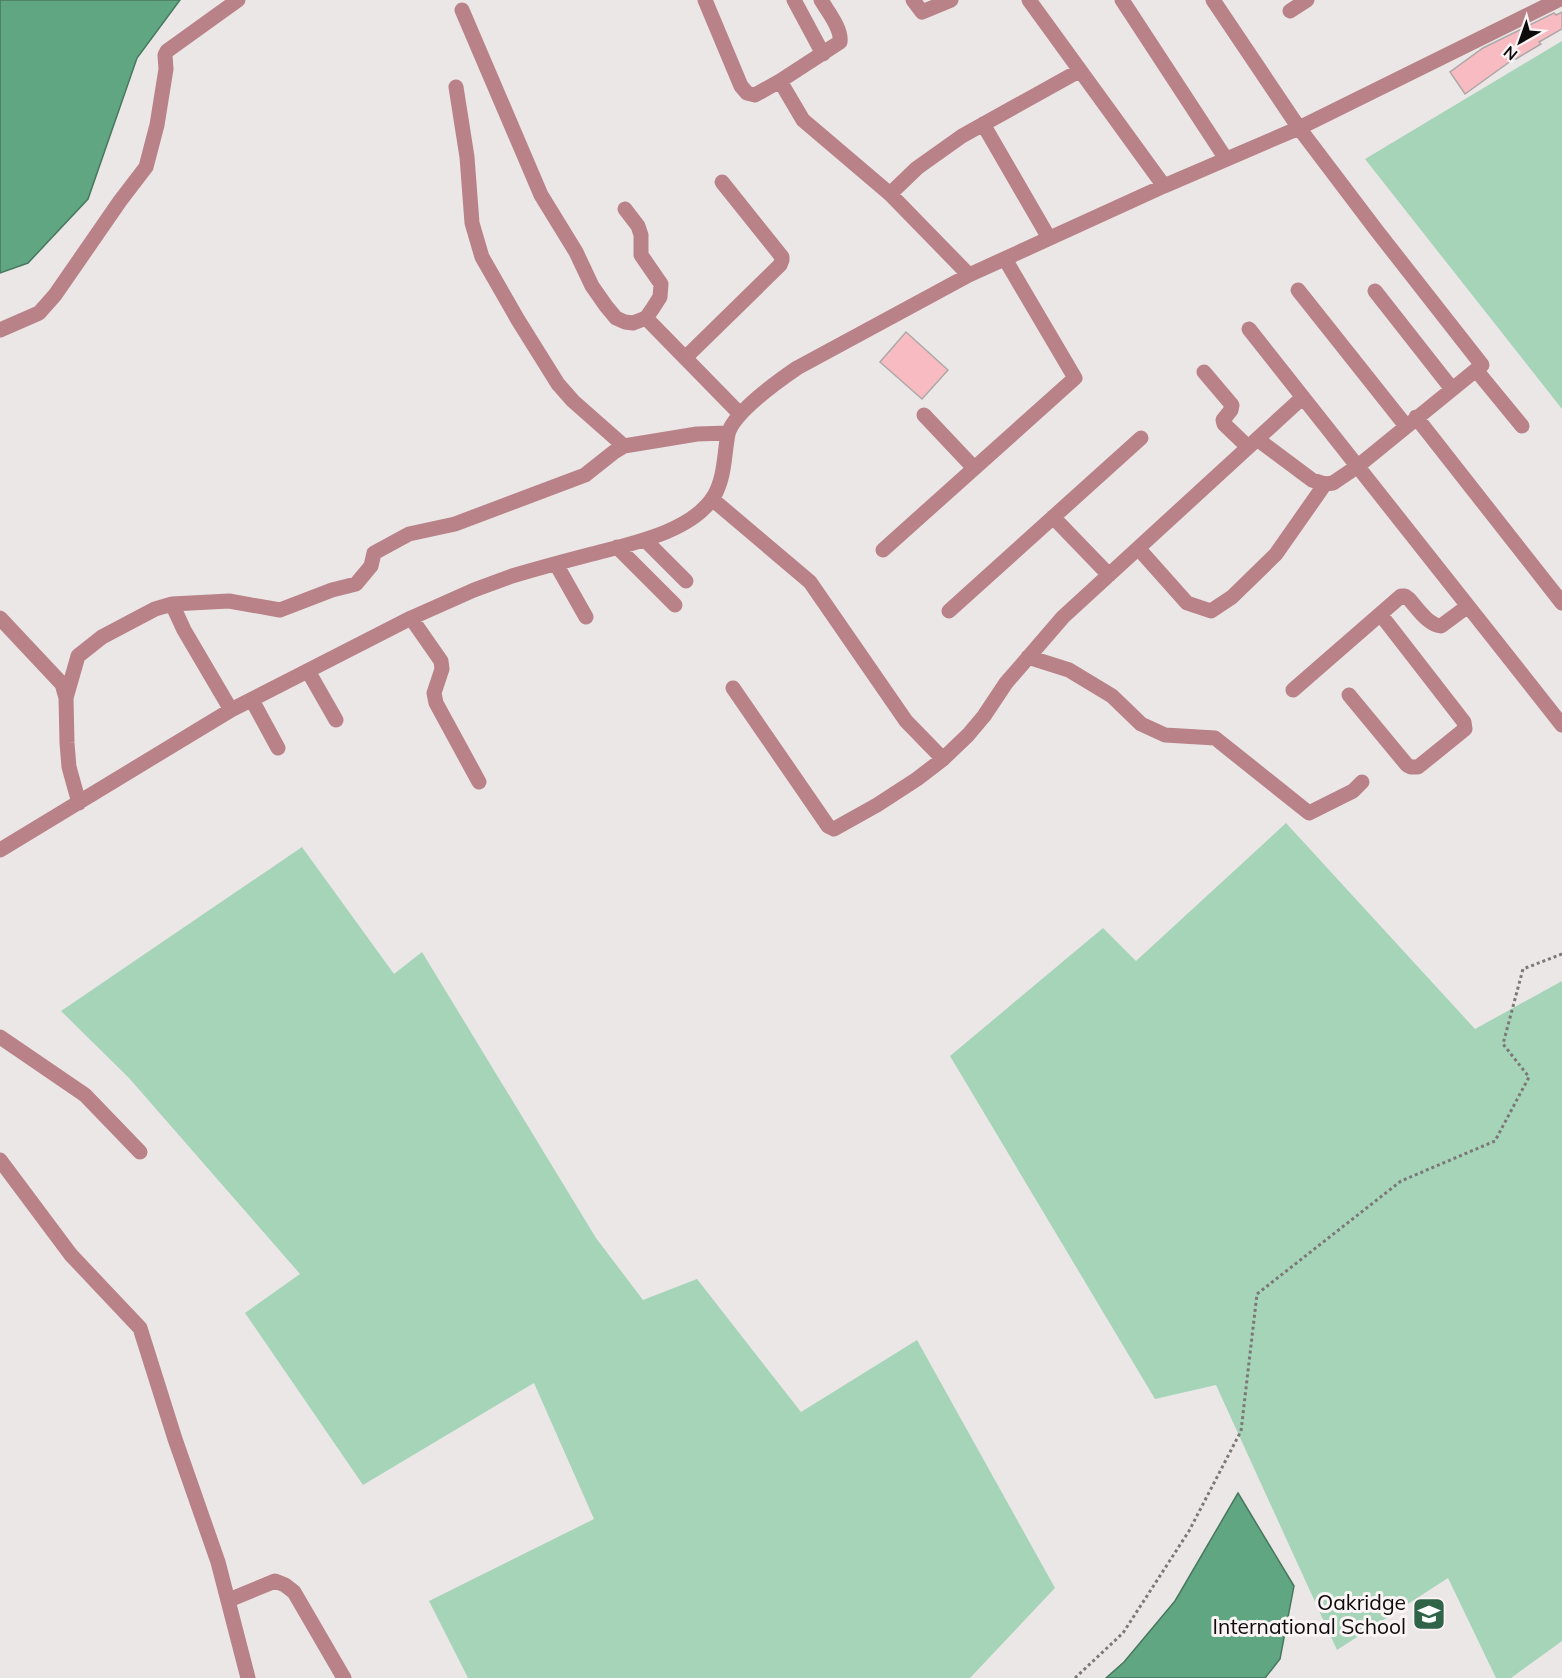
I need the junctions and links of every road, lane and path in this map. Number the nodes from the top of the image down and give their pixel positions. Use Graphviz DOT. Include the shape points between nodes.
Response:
graph roads {
  1 [pos="238,0"];
  2 [pos="705,0"];
  3 [pos="794,0"];
  4 [pos="821,0"];
  5 [pos="913,0"];
  6 [pos="951,0"];
  7 [pos="1029,0"];
  8 [pos="1122,0"];
  9 [pos="1213,0"];
  10 [pos="1307,0"];
  11 [pos="1558,0"];
  12 [pos="462,10"];
  13 [pos="1290,11"];
  14 [pos="823,54"];
  15 [pos="1079,70"];
  16 [pos="780,81"];
  17 [pos="456,87"];
  18 [pos="983,124"];
  19 [pos="1299,128"];
  20 [pos="1226,159"];
  21 [pos="722,182"];
  22 [pos="1164,186"];
  23 [pos="890,194"];
  24 [pos="625,209"];
  25 [pos="1049,238"];
  26 [pos="1005,259"];
  27 [pos="969,275"];
  28 [pos="1298,290"];
  29 [pos="1375,291"];
  30 [pos="646,318"];
  31 [pos="1249,329"];
  32 [pos="0,330"];
  33 [pos="685,358"];
  34 [pos="1476,370"];
  35 [pos="1204,372"];
  36 [pos="1452,388"];
  37 [pos="1303,397"];
  38 [pos="740,414"];
  39 [pos="924,415"];
  40 [pos="1411,421"];
  41 [pos="1522,426"];
  42 [pos="728,433"];
  43 [pos="1141,438"];
  44 [pos="1252,443"];
  45 [pos="624,446"];
  46 [pos="1358,466"];
  47 [pos="974,468"];
  48 [pos="1325,484"];
  49 [pos="712,499"];
  50 [pos="1053,517"];
  51 [pos="645,540"];
  52 [pos="616,548"];
  53 [pos="1138,548"];
  54 [pos="883,550"];
  55 [pos="556,564"];
  56 [pos="1109,575"];
  57 [pos="686,581"];
  58 [pos="1562,603"];
  59 [pos="172,604"];
  60 [pos="675,605"];
  61 [pos="1468,606"];
  62 [pos="949,611"];
  63 [pos="1381,615"];
  64 [pos="586,617"];
  65 [pos="0,618"];
  66 [pos="411,618"];
  67 [pos="1028,657"];
  68 [pos="308,671"];
  69 [pos="732,688"];
  70 [pos="1293,690"];
  71 [pos="1349,695"];
  72 [pos="66,698"];
  73 [pos="252,700"];
  74 [pos="231,711"];
  75 [pos="1560,717"];
  76 [pos="336,720"];
  77 [pos="278,748"];
  78 [pos="943,759"];
  79 [pos="478,782"];
  80 [pos="1362,782"];
  81 [pos="79,803"];
  82 [pos="0,850"];
  83 [pos="1562,954"];
  84 [pos="0,1037"];
  85 [pos="140,1152"];
  86 [pos="0,1160"];
  87 [pos="229,1600"];
  88 [pos="248,1678"];
  89 [pos="344,1678"];
  90 [pos="1075,1678"];
  1 -- 32 [label="street" via="167,51 157,125 146,167 56,295 39,313"];
  2 -- 16 [label="street" via="747,93 755,95"];
  3 -- 14 [label="street"];
  4 -- 14 [label="street" via="841,38"];
  5 -- 6 [label="street" via="922,12"];
  7 -- 15 [label="street"];
  8 -- 20 [label="street"];
  9 -- 19 [label="street"];
  10 -- 13 [label="street"];
  11 -- 19 [label="street"];
  12 -- 30 [label="street" via="541,195 592,286 616,318 633,323"];
  14 -- 16 [label="street"];
  15 -- 18 [label="street"];
  15 -- 22 [label="street"];
  16 -- 23 [label="street" via="803,120"];
  17 -- 45 [label="street" via="472,223 482,257 558,384"];
  18 -- 23 [label="street" via="917,168"];
  18 -- 25 [label="street"];
  19 -- 20 [label="street"];
  19 -- 34 [label="street" via="1482,365"];
  20 -- 22 [label="street"];
  21 -- 33 [label="street" via="782,260"];
  22 -- 25 [label="street"];
  23 -- 27 [label="street"];
  24 -- 30 [label="street" via="638,226 641,255 661,285 660,297"];
  25 -- 26 [label="street"];
  26 -- 27 [label="street"];
  26 -- 47 [label="street" via="1075,378"];
  27 -- 38 [label="street" via="796,369"];
  28 -- 40 [label="street"];
  29 -- 36 [label="street"];
  30 -- 33 [label="street"];
  31 -- 37 [label="street"];
  33 -- 38 [label="street"];
  34 -- 36 [label="street"];
  34 -- 41 [label="street"];
  35 -- 44 [label="street" via="1232,405 1224,424"];
  36 -- 40 [label="street"];
  37 -- 44 [label="street"];
  37 -- 46 [label="street"];
  38 -- 42 [label="street"];
  39 -- 47 [label="street"];
  40 -- 46 [label="street"];
  40 -- 58 [label="street"];
  42 -- 45 [label="street"];
  42 -- 49 [label="street" via="722,477"];
  43 -- 50 [label="street"];
  44 -- 48 [label="street"];
  44 -- 53 [label="street"];
  45 -- 59 [label="street" via="585,475 455,524 409,534 374,553 371,566 356,584 280,610 229,601"];
  46 -- 48 [label="street" via="1340,480"];
  46 -- 61 [label="street"];
  47 -- 54 [label="street"];
  48 -- 53 [label="street" via="1276,554 1232,597 1211,611 1187,603"];
  49 -- 51 [label="street" via="680,525"];
  49 -- 78 [label="street" via="810,582 906,721"];
  50 -- 56 [label="street"];
  50 -- 62 [label="street"];
  51 -- 52 [label="street"];
  51 -- 57 [label="street"];
  52 -- 55 [label="street"];
  52 -- 60 [label="street"];
  53 -- 56 [label="street"];
  55 -- 64 [label="street"];
  55 -- 66 [label="street" via="493,582"];
  56 -- 67 [label="street" via="1063,617"];
  59 -- 72 [label="street" via="102,637 78,656"];
  59 -- 74 [label="street"];
  61 -- 63 [label="street" via="1441,626 1432,623 1405,596"];
  61 -- 75 [label="street"];
  63 -- 70 [label="street"];
  63 -- 71 [label="street" via="1464,722 1465,729 1418,766 1411,767"];
  65 -- 72 [label="street" via="62,684"];
  66 -- 68 [label="street"];
  66 -- 79 [label="street" via="441,661 434,693 436,703"];
  67 -- 78 [label="street" via="984,716"];
  67 -- 80 [label="street" via="1069,670 1112,696 1141,724 1157,732 1215,738 1309,813 1353,791"];
  68 -- 73 [label="street"];
  68 -- 76 [label="street"];
  69 -- 78 [label="street" via="831,829 877,805"];
  72 -- 81 [label="street" via="66,743"];
  73 -- 74 [label="street"];
  73 -- 77 [label="street"];
  74 -- 81 [label="street"];
  81 -- 82 [label="street"];
  83 -- 90 [label="path" via="1522,969 1503,1044 1529,1077 1495,1141 1401,1182 1257,1294 1241,1431 1189,1531 1123,1633"];
  84 -- 85 [label="street" via="85,1095"];
  86 -- 87 [label="street" via="71,1255 140,1328"];
  87 -- 88 [label="street"];
  87 -- 89 [label="street" via="275,1581 285,1585 294,1592"];
}
